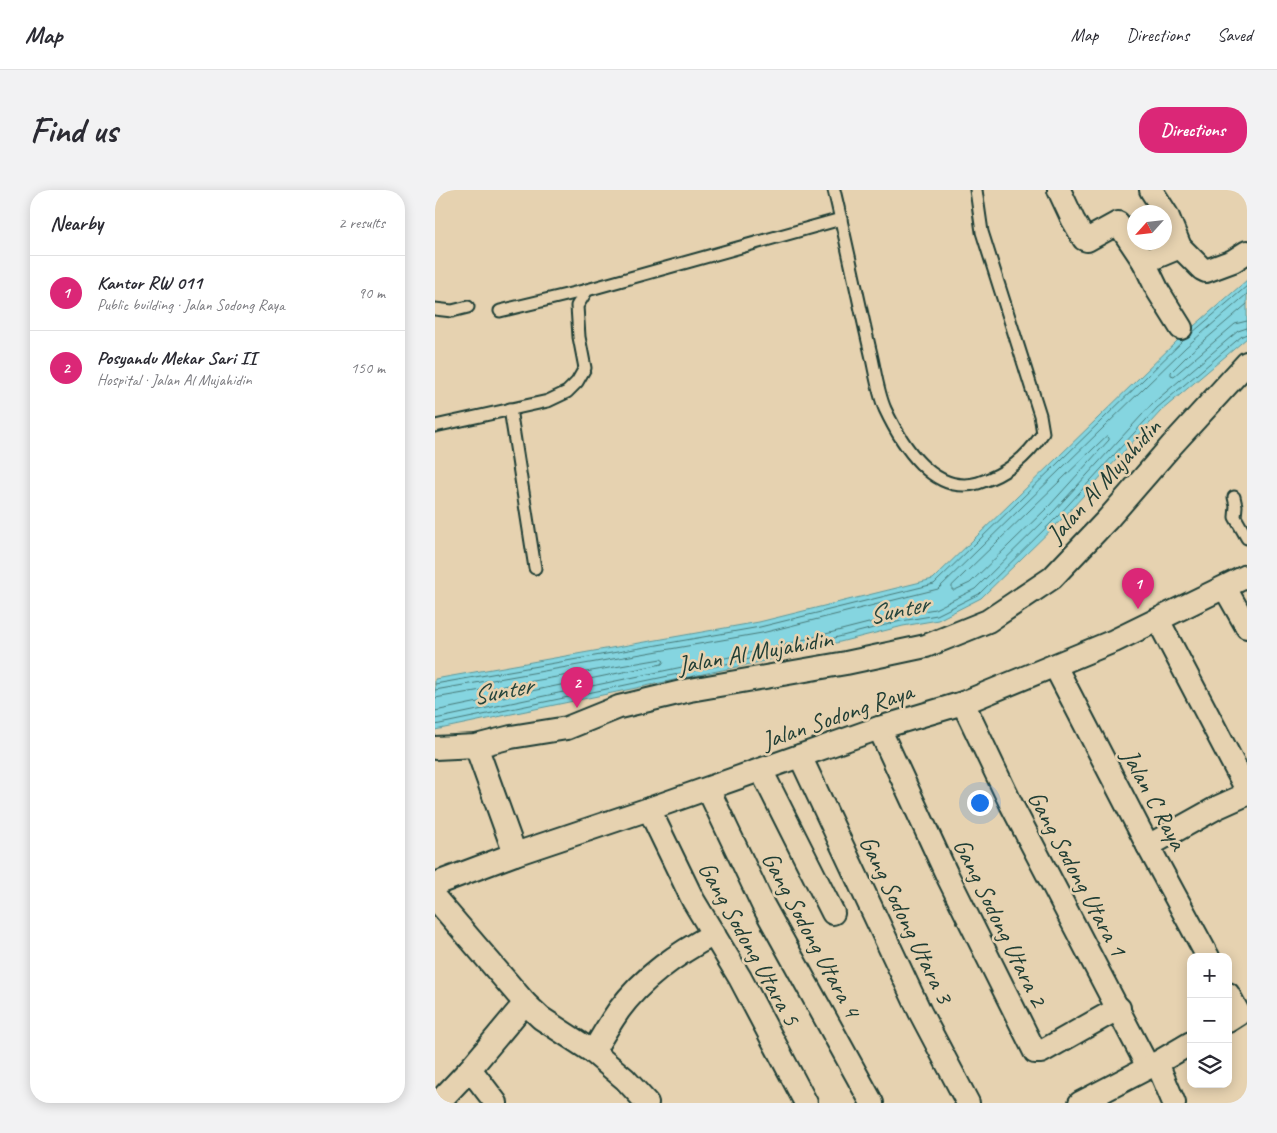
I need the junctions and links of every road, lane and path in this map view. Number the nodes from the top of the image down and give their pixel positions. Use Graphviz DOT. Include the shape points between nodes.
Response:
graph roads {
  1 [pos="834,190"];
  2 [pos="976,190"];
  3 [pos="1059,190"];
  4 [pos="1151,190"];
  5 [pos="841,219"];
  6 [pos="1180,247"];
  7 [pos="1247,252"];
  8 [pos="1144,262"];
  9 [pos="587,290"];
  10 [pos="467,307"];
  11 [pos="435,309"];
  12 [pos="500,310"];
  13 [pos="1181,328"];
  14 [pos="1247,363"];
  15 [pos="509,409"];
  16 [pos="435,426"];
  17 [pos="1234,498"];
  18 [pos="1247,538"];
  19 [pos="535,568"];
  20 [pos="1247,576"];
  21 [pos="1225,588"];
  22 [pos="1158,620"];
  23 [pos="1247,626"];
  24 [pos="1055,666"];
  25 [pos="963,703"];
  26 [pos="879,728"];
  27 [pos="476,746"];
  28 [pos="435,748"];
  29 [pos="799,756"];
  30 [pos="761,770"];
  31 [pos="708,789"];
  32 [pos="1247,792"];
  33 [pos="649,809"];
  34 [pos="1148,846"];
  35 [pos="515,854"];
  36 [pos="435,884"];
  37 [pos="435,898"];
  38 [pos="833,913"];
  39 [pos="715,934"];
  40 [pos="1206,953"];
  41 [pos="1229,998"];
  42 [pos="525,1003"];
  43 [pos="1119,1008"];
  44 [pos="1234,1017"];
  45 [pos="1187,1045"];
  46 [pos="593,1052"];
  47 [pos="1153,1065"];
  48 [pos="470,1069"];
  49 [pos="438,1103"];
  50 [pos="497,1103"];
  51 [pos="647,1103"];
  52 [pos="806,1103"];
  53 [pos="872,1103"];
  54 [pos="968,1103"];
  55 [pos="1080,1103"];
  56 [pos="1174,1103"];
  1 -- 5 [label="lane"];
  2 -- 5 [label="lane" via="982,232 1040,415 1043,434 1030,452 1013,466 969,485 956,485 934,476 907,449 884,407"];
  3 -- 8 [label="street" via="1081,237 1087,240 1118,223"];
  4 -- 6 [label="street" via="1167,215"];
  5 -- 9 [label="lane"];
  6 -- 7 [label="street" via="1206,271"];
  6 -- 8 [label="street"];
  8 -- 13 [label="street"];
  9 -- 12 [label="lane"];
  9 -- 15 [label="lane" via="577,306 585,368 577,382 567,392 548,401"];
  10 -- 11 [label="lane" via="451,311"];
  14 -- 27 [label="street, Jalan Al Mujahidin" via="1052,578 988,621 926,646 690,690 619,707 567,728"];
  15 -- 16 [label="lane"];
  15 -- 19 [label="lane"];
  17 -- 18 [label="lane" via="1235,517"];
  20 -- 21 [label="street, Jalan Sodong Raya"];
  21 -- 22 [label="street, Jalan Sodong Raya"];
  21 -- 23 [label="street"];
  22 -- 24 [label="street, Jalan Sodong Raya"];
  22 -- 32 [label="street"];
  24 -- 25 [label="street, Jalan Sodong Raya"];
  24 -- 34 [label="street, Jalan C Raya"];
  25 -- 26 [label="street, Jalan Sodong Raya"];
  25 -- 43 [label="street, Gang Sodong Utara 1" via="1011,804"];
  26 -- 29 [label="street, Jalan Sodong Raya"];
  26 -- 43 [label="street, Gang Sodong Utara 2" via="947,875 1035,1052 1041,1052"];
  27 -- 28 [label="street, Jalan Al Mujahidin"];
  27 -- 35 [label="street"];
  29 -- 30 [label="street, Jalan Sodong Raya"];
  29 -- 54 [label="street, Gang Sodong Utara 3" via="916,1003"];
  30 -- 31 [label="street, Jalan Sodong Raya"];
  30 -- 38 [label="street"];
  31 -- 33 [label="street, Jalan Sodong Raya"];
  31 -- 53 [label="street, Gang Sodong Utara 4" via="763,905"];
  32 -- 34 [label="street"];
  33 -- 35 [label="street, Jalan Sodong Raya"];
  33 -- 39 [label="street, Gang Sodong Utara 5" via="693,900"];
  34 -- 40 [label="street, Jalan C Raya"];
  35 -- 36 [label="street, Jalan Sodong Raya"];
  37 -- 42 [label="street"];
  39 -- 46 [label="street" via="678,955 634,992"];
  39 -- 52 [label="street, Gang Sodong Utara 5"];
  41 -- 44 [label="street"];
  42 -- 46 [label="street" via="547,1022"];
  42 -- 48 [label="street"];
  43 -- 47 [label="street, Gang Sodong Utara 1"];
  45 -- 47 [label="street"];
  46 -- 51 [label="street" via="625,1078"];
  47 -- 55 [label="street"];
  47 -- 56 [label="street, Gang Sodong Utara 1"];
  48 -- 49 [label="street"];
  48 -- 50 [label="street"];
}
